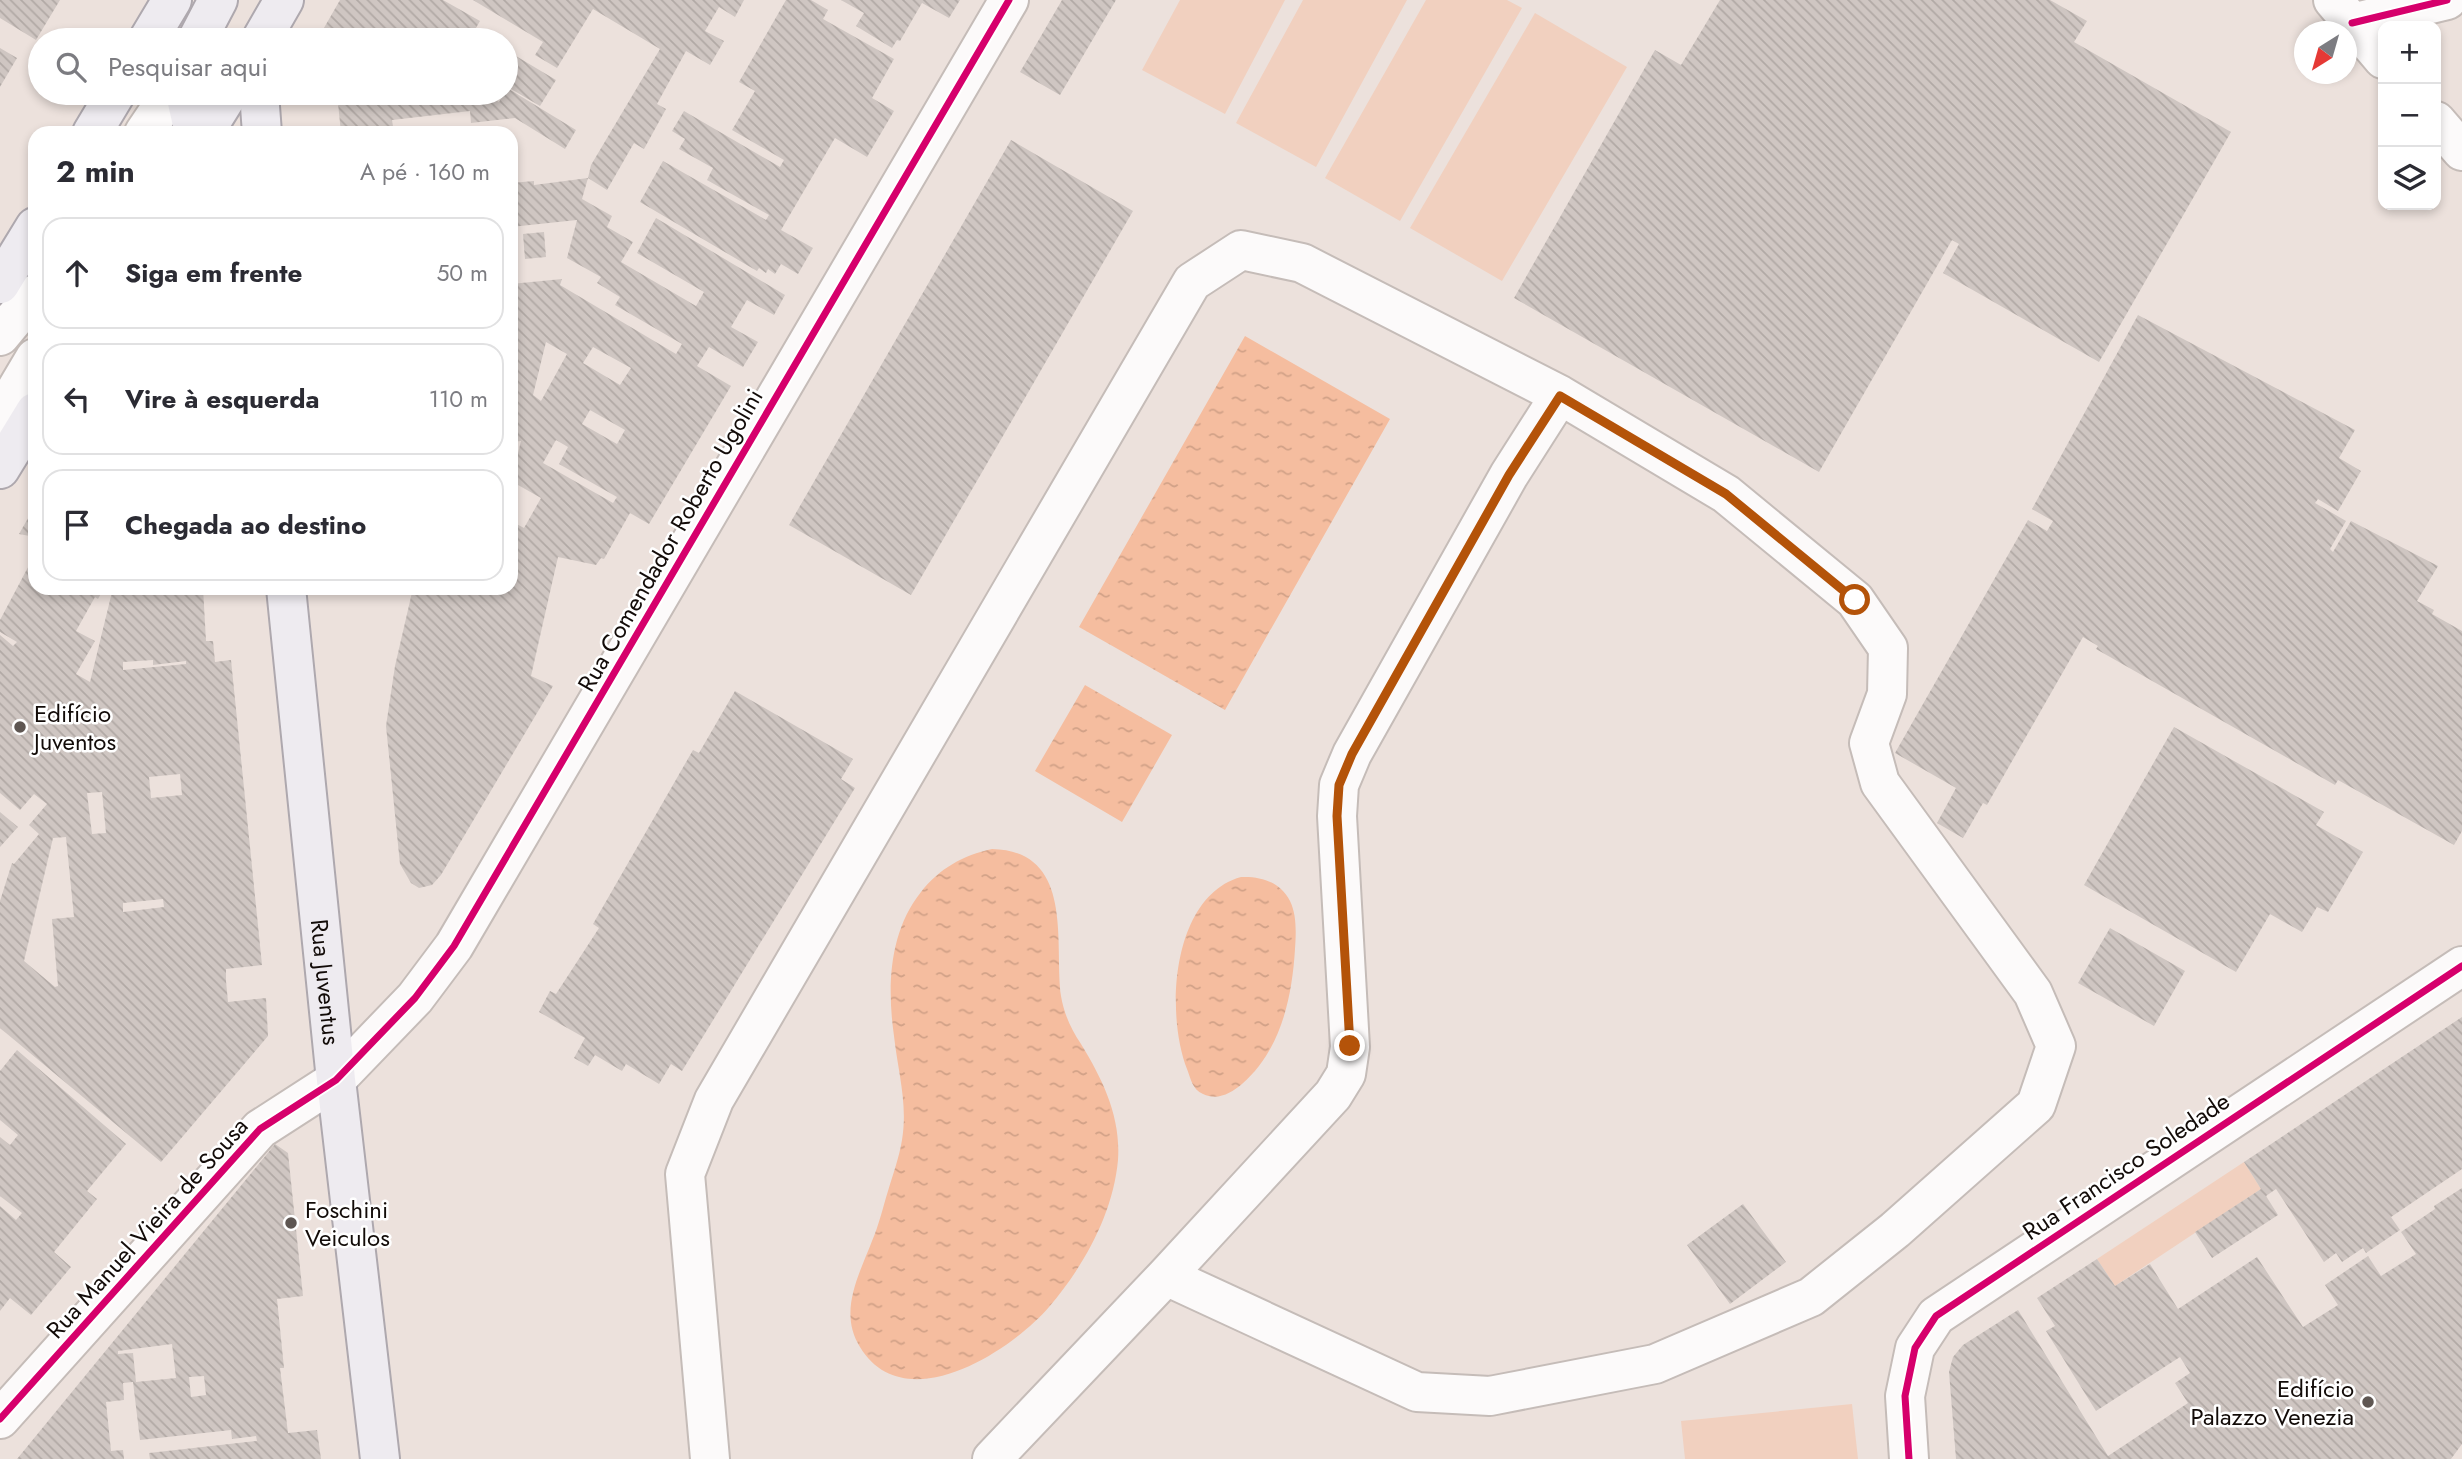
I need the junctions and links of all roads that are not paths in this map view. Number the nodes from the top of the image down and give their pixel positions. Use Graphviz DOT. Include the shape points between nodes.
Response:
graph roads {
  1 [pos="172,0"];
  2 [pos="218,0"];
  3 [pos="227,0"];
  4 [pos="284,0"];
  5 [pos="1009,0"];
  6 [pos="2447,0"];
  7 [pos="2455,0"];
  8 [pos="2462,2"];
  9 [pos="2343,11"];
  10 [pos="155,28"];
  11 [pos="203,28"];
  12 [pos="210,28"];
  13 [pos="268,28"];
  14 [pos="2378,53"];
  15 [pos="109,105"];
  16 [pos="163,105"];
  17 [pos="188,105"];
  18 [pos="222,105"];
  19 [pos="260,105"];
  20 [pos="96,126"];
  21 [pos="149,126"];
  22 [pos="192,126"];
  23 [pos="208,126"];
  24 [pos="261,126"];
  25 [pos="2441,127"];
  26 [pos="2462,152"];
  27 [pos="28,239"];
  28 [pos="0,284"];
  29 [pos="28,302"];
  30 [pos="0,336"];
  31 [pos="28,370"];
  32 [pos="1560,396"];
  33 [pos="0,417"];
  34 [pos="28,423"];
  35 [pos="0,469"];
  36 [pos="287,595"];
  37 [pos="2462,966"];
  38 [pos="336,1080"];
  39 [pos="1166,1276"];
  40 [pos="0,1419"];
  41 [pos="380,1459"];
  42 [pos="710,1459"];
  43 [pos="992,1459"];
  44 [pos="1909,1459"];
  1 -- 10 [label="main road"];
  2 -- 11 [label="main road"];
  3 -- 12 [label="street"];
  4 -- 13 [label="main road"];
  5 -- 38 [label="street, Rua Comendador Roberto Ugolini" via="454,947 415,998"];
  6 -- 9 [label="street"];
  7 -- 8 [label="street"];
  9 -- 14 [label="street"];
  15 -- 20 [label="main road"];
  16 -- 21 [label="street"];
  17 -- 22 [label="main road"];
  18 -- 23 [label="main road"];
  19 -- 24 [label="main road"];
  25 -- 26 [label="street"];
  27 -- 28 [label="main road"];
  29 -- 30 [label="street"];
  31 -- 33 [label="street"];
  32 -- 39 [label="street" via="1509,475 1352,754 1339,785 1350,1046 1346,1074 1333,1095"];
  32 -- 39 [label="street" via="1726,494 1862,609 1888,648 1887,694 1869,743 1880,783 2033,993 2056,1046 2036,1105 1895,1230 1811,1297 1655,1364 1627,1370 1490,1396 1417,1392"];
  32 -- 42 [label="street" via="1303,263 1241,250 1192,282 714,1100 685,1174"];
  34 -- 35 [label="main road"];
  36 -- 38 [label="main road, Rua Juventus"];
  37 -- 44 [label="street, Rua Francisco Soledade" via="1936,1316 1915,1348 1905,1396"];
  38 -- 40 [label="street, Rua Manuel Vieira de Sousa" via="260,1129"];
  38 -- 41 [label="main road, Rua Juventus"];
  39 -- 43 [label="street"];
}
